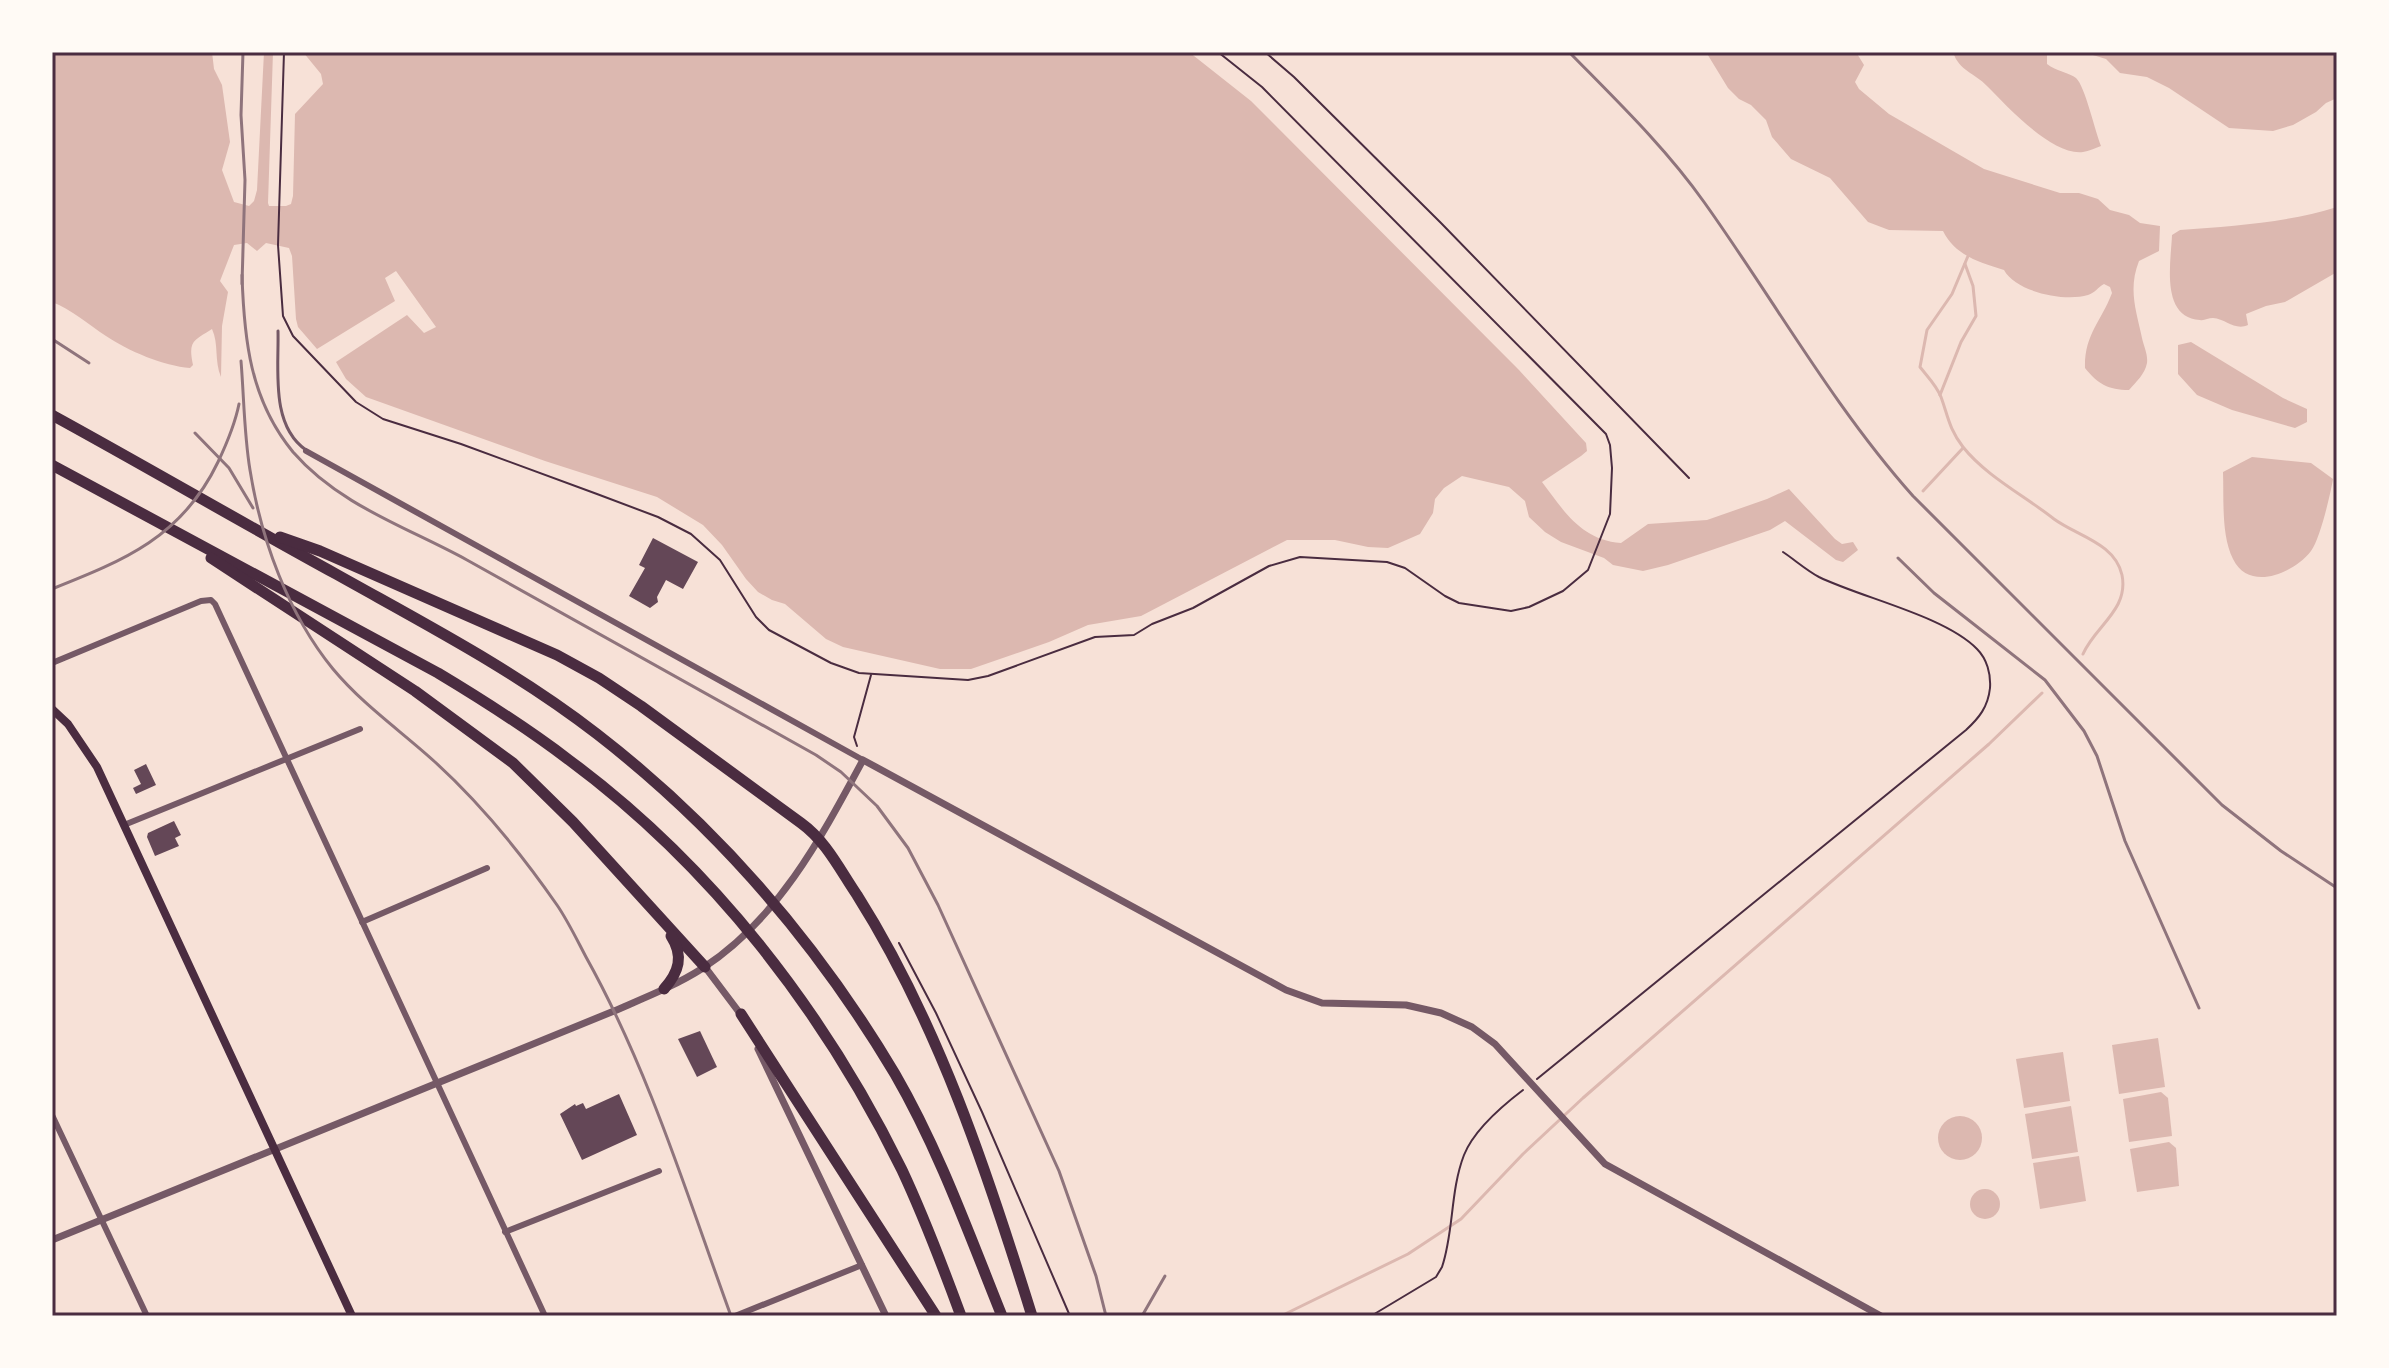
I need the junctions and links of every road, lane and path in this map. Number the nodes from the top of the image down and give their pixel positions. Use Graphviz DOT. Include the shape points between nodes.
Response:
graph roads {
  1 [pos="284,52"];
  2 [pos="1218,52"];
  3 [pos="1265,52"];
  4 [pos="278,331"];
  5 [pos="52,415"];
  6 [pos="306,451"];
  7 [pos="52,465"];
  8 [pos="1689,478"];
  9 [pos="246,524"];
  10 [pos="175,533"];
  11 [pos="1783,552"];
  12 [pos="52,663"];
  13 [pos="871,674"];
  14 [pos="52,709"];
  15 [pos="360,729"];
  16 [pos="857,746"];
  17 [pos="287,760"];
  18 [pos="863,760"];
  19 [pos="124,825"];
  20 [pos="819,838"];
  21 [pos="487,868"];
  22 [pos="362,922"];
  23 [pos="661,922"];
  24 [pos="705,967"];
  25 [pos="664,989"];
  26 [pos="741,1014"];
  27 [pos="437,1083"];
  28 [pos="52,1115"];
  29 [pos="275,1149"];
  30 [pos="659,1171"];
  31 [pos="102,1220"];
  32 [pos="505,1232"];
  33 [pos="52,1240"];
  34 [pos="862,1265"];
  35 [pos="147,1316"];
  36 [pos="352,1316"];
  37 [pos="545,1316"];
  38 [pos="735,1316"];
  39 [pos="886,1316"];
  40 [pos="936,1316"];
  41 [pos="961,1316"];
  42 [pos="1002,1316"];
  43 [pos="1032,1316"];
  44 [pos="1371,1316"];
  45 [pos="1881,1316"];
  1 -- 13 [label="path" via="278,245 283,316 290,331 344,390 383,419 597,494 691,534 720,560 769,630 831,663"];
  2 -- 13 [label="path" via="1262,87 1606,434 1610,514 1588,570 1563,591 1511,611 1459,603 1387,562 1300,557 1269,566 1134,635 1095,637 988,676 968,680"];
  3 -- 8 [label="path" via="1452,233"];
  4 -- 6 [label="lane" via="281,405 292,437"];
  5 -- 9 [label="highway"];
  6 -- 18 [label="street"];
  7 -- 10 [label="highway"];
  9 -- 20 [label="highway" via="320,551 599,678"];
  9 -- 42 [label="highway" via="453,639 556,704 655,782 746,871 836,984 896,1077 941,1167"];
  10 -- 23 [label="highway" via="415,691 513,763"];
  10 -- 41 [label="highway" via="346,621 489,704 571,761 720,898 820,1027 880,1129"];
  11 -- 44 [label="path" via="1817,576 1967,641 1989,671 1985,708 1966,730 1510,1099 1464,1154 1447,1254 1436,1277"];
  12 -- 17 [label="street" via="211,600"];
  13 -- 16 [label="path" via="854,737"];
  14 -- 19 [label="main road" via="86,747"];
  15 -- 17 [label="street"];
  17 -- 19 [label="street"];
  17 -- 22 [label="street"];
  18 -- 20 [label="street"];
  18 -- 45 [label="street" via="1286,990 1322,1003 1406,1005 1472,1027 1495,1044 1614,1169"];
  19 -- 29 [label="main road"];
  20 -- 24 [label="street" via="773,905"];
  20 -- 43 [label="highway" via="887,944 933,1040"];
  21 -- 22 [label="street"];
  22 -- 27 [label="street"];
  23 -- 24 [label="highway"];
  23 -- 25 [label="highway" via="680,959"];
  24 -- 25 [label="street"];
  24 -- 26 [label="street"];
  25 -- 27 [label="street"];
  26 -- 34 [label="street"];
  26 -- 40 [label="highway"];
  27 -- 29 [label="street"];
  27 -- 32 [label="street"];
  28 -- 31 [label="street"];
  29 -- 31 [label="street"];
  29 -- 36 [label="main road"];
  30 -- 32 [label="street"];
  31 -- 33 [label="street"];
  31 -- 35 [label="street"];
  32 -- 37 [label="street"];
  34 -- 38 [label="street"];
  34 -- 39 [label="street"];
}
